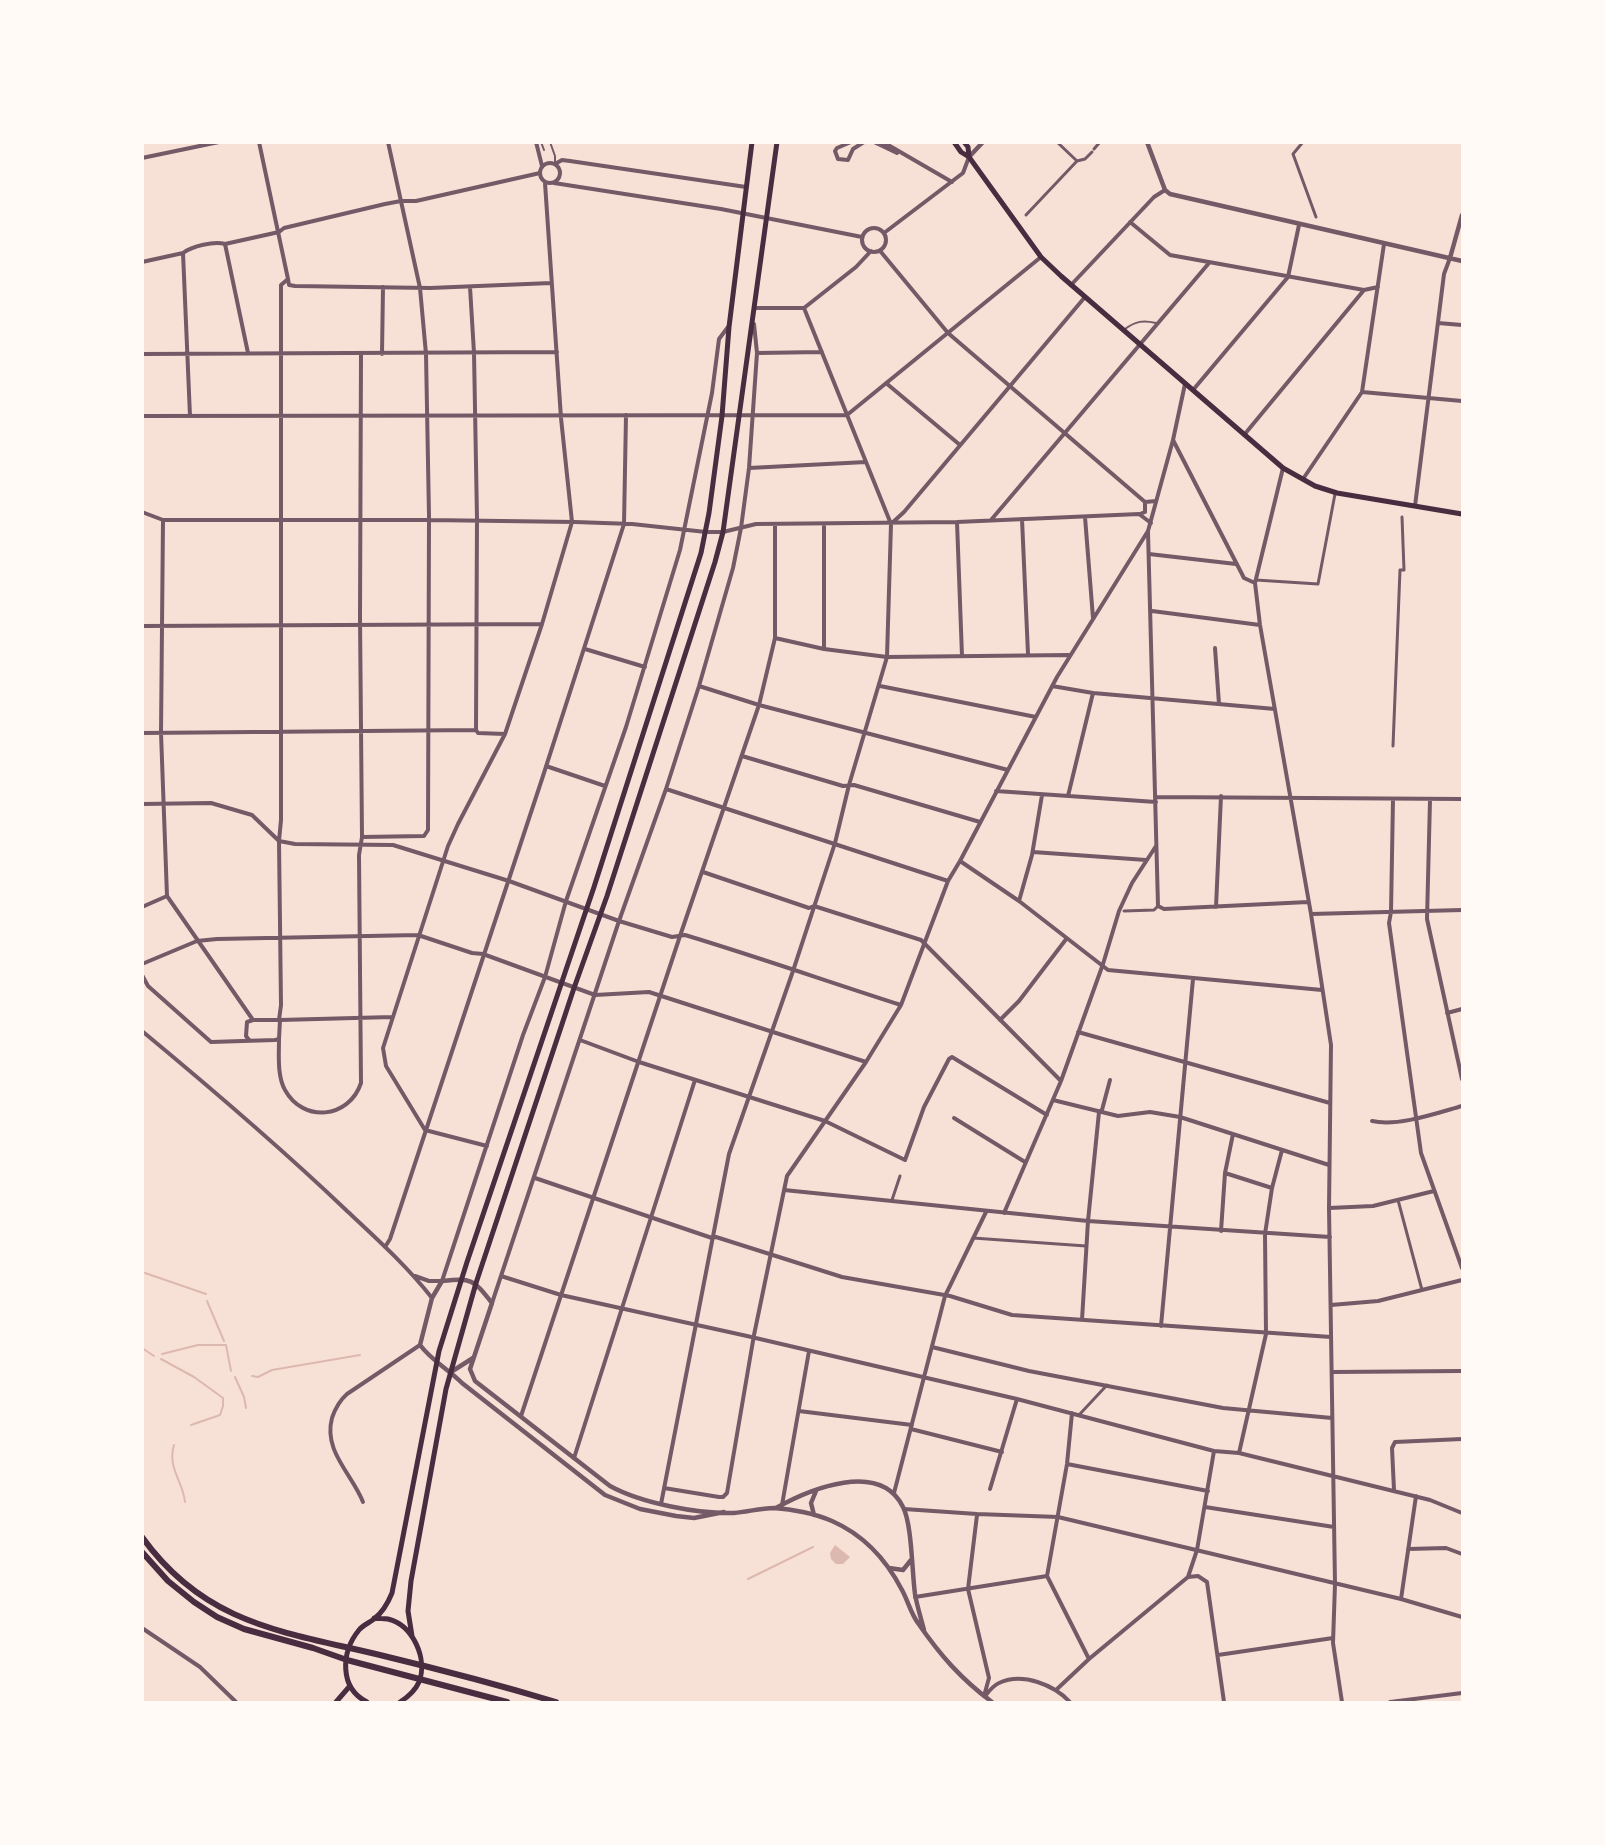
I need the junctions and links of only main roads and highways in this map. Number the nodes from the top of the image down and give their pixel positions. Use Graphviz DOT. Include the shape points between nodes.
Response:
graph roads {
  1 [pos="752,142"];
  2 [pos="777,142"];
  3 [pos="954,142"];
  4 [pos="964,142"];
  5 [pos="969,157"];
  6 [pos="1462,514"];
  7 [pos="142,1537"];
  8 [pos="142,1552"];
  9 [pos="374,1618"];
  10 [pos="412,1636"];
  11 [pos="350,1648"];
  12 [pos="347,1660"];
  13 [pos="421,1665"];
  14 [pos="420,1679"];
  15 [pos="350,1687"];
  16 [pos="336,1702"];
  17 [pos="367,1702"];
  18 [pos="400,1702"];
  19 [pos="507,1702"];
  20 [pos="556,1702"];
  1 -- 9 [label="main road" via="706,532 462,1279 437,1363 396,1580 388,1602"];
  2 -- 10 [label="main road" via="723,532 601,914 476,1283 446,1389 411,1581 408,1611"];
  3 -- 5 [label="main road"];
  4 -- 5 [label="main road"];
  5 -- 6 [label="main road" via="1041,257 1283,468 1336,492"];
  7 -- 11 [label="main road" via="179,1580 220,1608 255,1623"];
  8 -- 12 [label="main road" via="175,1587 217,1617"];
  9 -- 10 [label="main road" via="389,1619"];
  9 -- 11 [label="main road" via="358,1631"];
  10 -- 13 [label="main road"];
  11 -- 12 [label="main road"];
  11 -- 13 [label="main road"];
  12 -- 14 [label="main road"];
  12 -- 15 [label="main road" via="345,1670"];
  13 -- 14 [label="main road"];
  13 -- 20 [label="main road"];
  14 -- 18 [label="main road" via="413,1692"];
  14 -- 19 [label="main road"];
  15 -- 16 [label="main road"];
  15 -- 17 [label="main road"];
}
